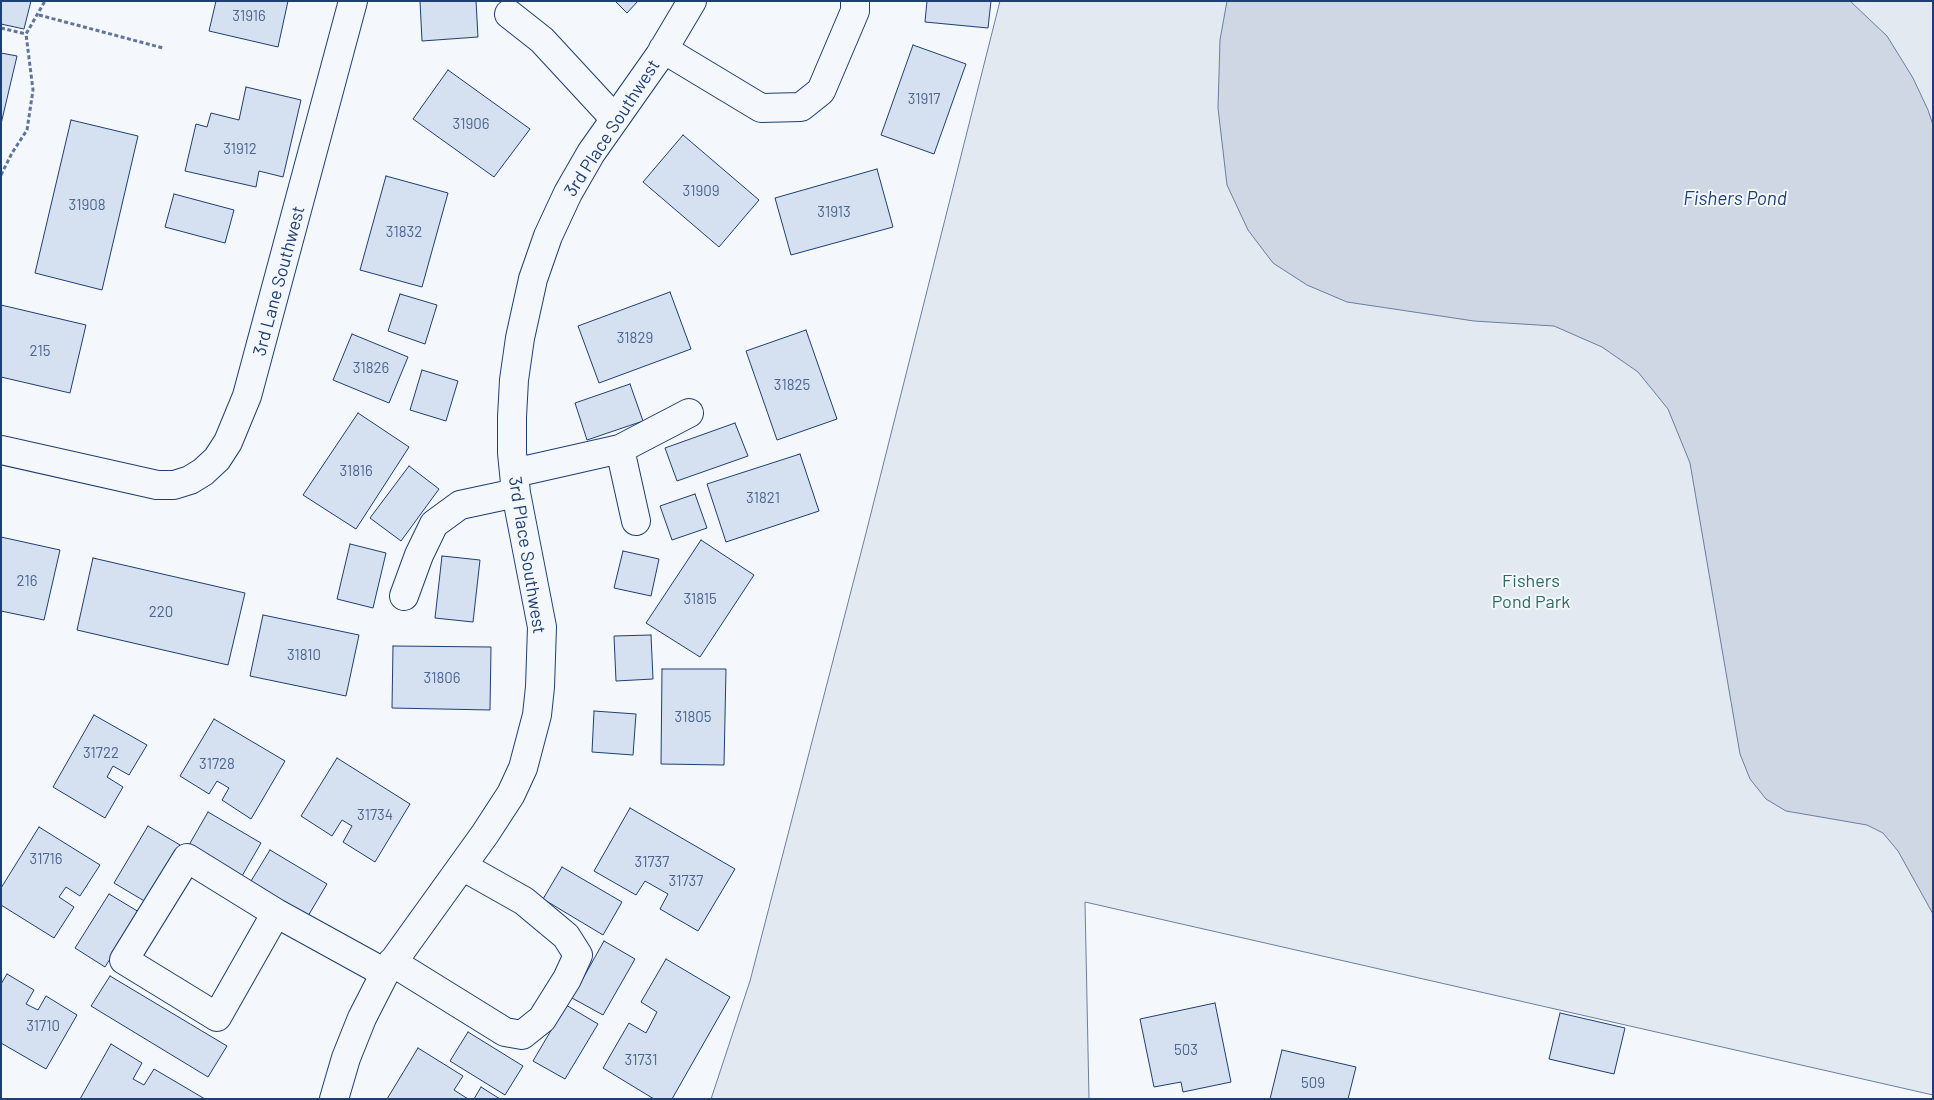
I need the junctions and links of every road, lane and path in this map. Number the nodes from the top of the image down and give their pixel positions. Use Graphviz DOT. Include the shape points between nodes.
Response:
graph roads {
  1 [pos="45,1"];
  2 [pos="353,1"];
  3 [pos="692,1"];
  4 [pos="855,1"];
  5 [pos="509,14"];
  6 [pos="39,15"];
  7 [pos="1,28"];
  8 [pos="26,34"];
  9 [pos="163,48"];
  10 [pos="663,49"];
  11 [pos="615,119"];
  12 [pos="1,175"];
  13 [pos="688,413"];
  14 [pos="620,449"];
  15 [pos="1,450"];
  16 [pos="515,483"];
  17 [pos="636,521"];
  18 [pos="404,596"];
  19 [pos="462,866"];
  20 [pos="276,913"];
  21 [pos="389,967"];
  22 [pos="334,1099"];
  1 -- 6 [label="path"];
  2 -- 15 [label="street, 3rd Lane Southwest" via="247,396 217,460 190,480 174,485 156,485"];
  3 -- 10 [label="street, 3rd Place Southwest"];
  4 -- 10 [label="street" via="855,10 821,91 800,107 761,108"];
  5 -- 11 [label="street" via="542,40"];
  6 -- 8 [label="path"];
  6 -- 9 [label="path"];
  7 -- 8 [label="path"];
  8 -- 12 [label="path" via="32,90 27,130"];
  10 -- 11 [label="street, 3rd Place Southwest"];
  11 -- 16 [label="street, 3rd Place Southwest" via="568,193 533,279 514,380"];
  13 -- 14 [label="street"];
  14 -- 16 [label="street"];
  14 -- 17 [label="street"];
  16 -- 18 [label="street" via="460,505 434,524"];
  16 -- 19 [label="street, 3rd Place Southwest" via="542,628 537,715 523,768 486,834"];
  19 -- 21 [label="street, 3rd Place Southwest"];
  19 -- 21 [label="street" via="524,901 566,936 578,955 542,1019 522,1035 505,1032"];
  20 -- 20 [label="street" via="217,1017 124,960 187,858"];
  20 -- 21 [label="street"];
  21 -- 22 [label="street, 3rd Place Southwest" via="362,1018"];
}
